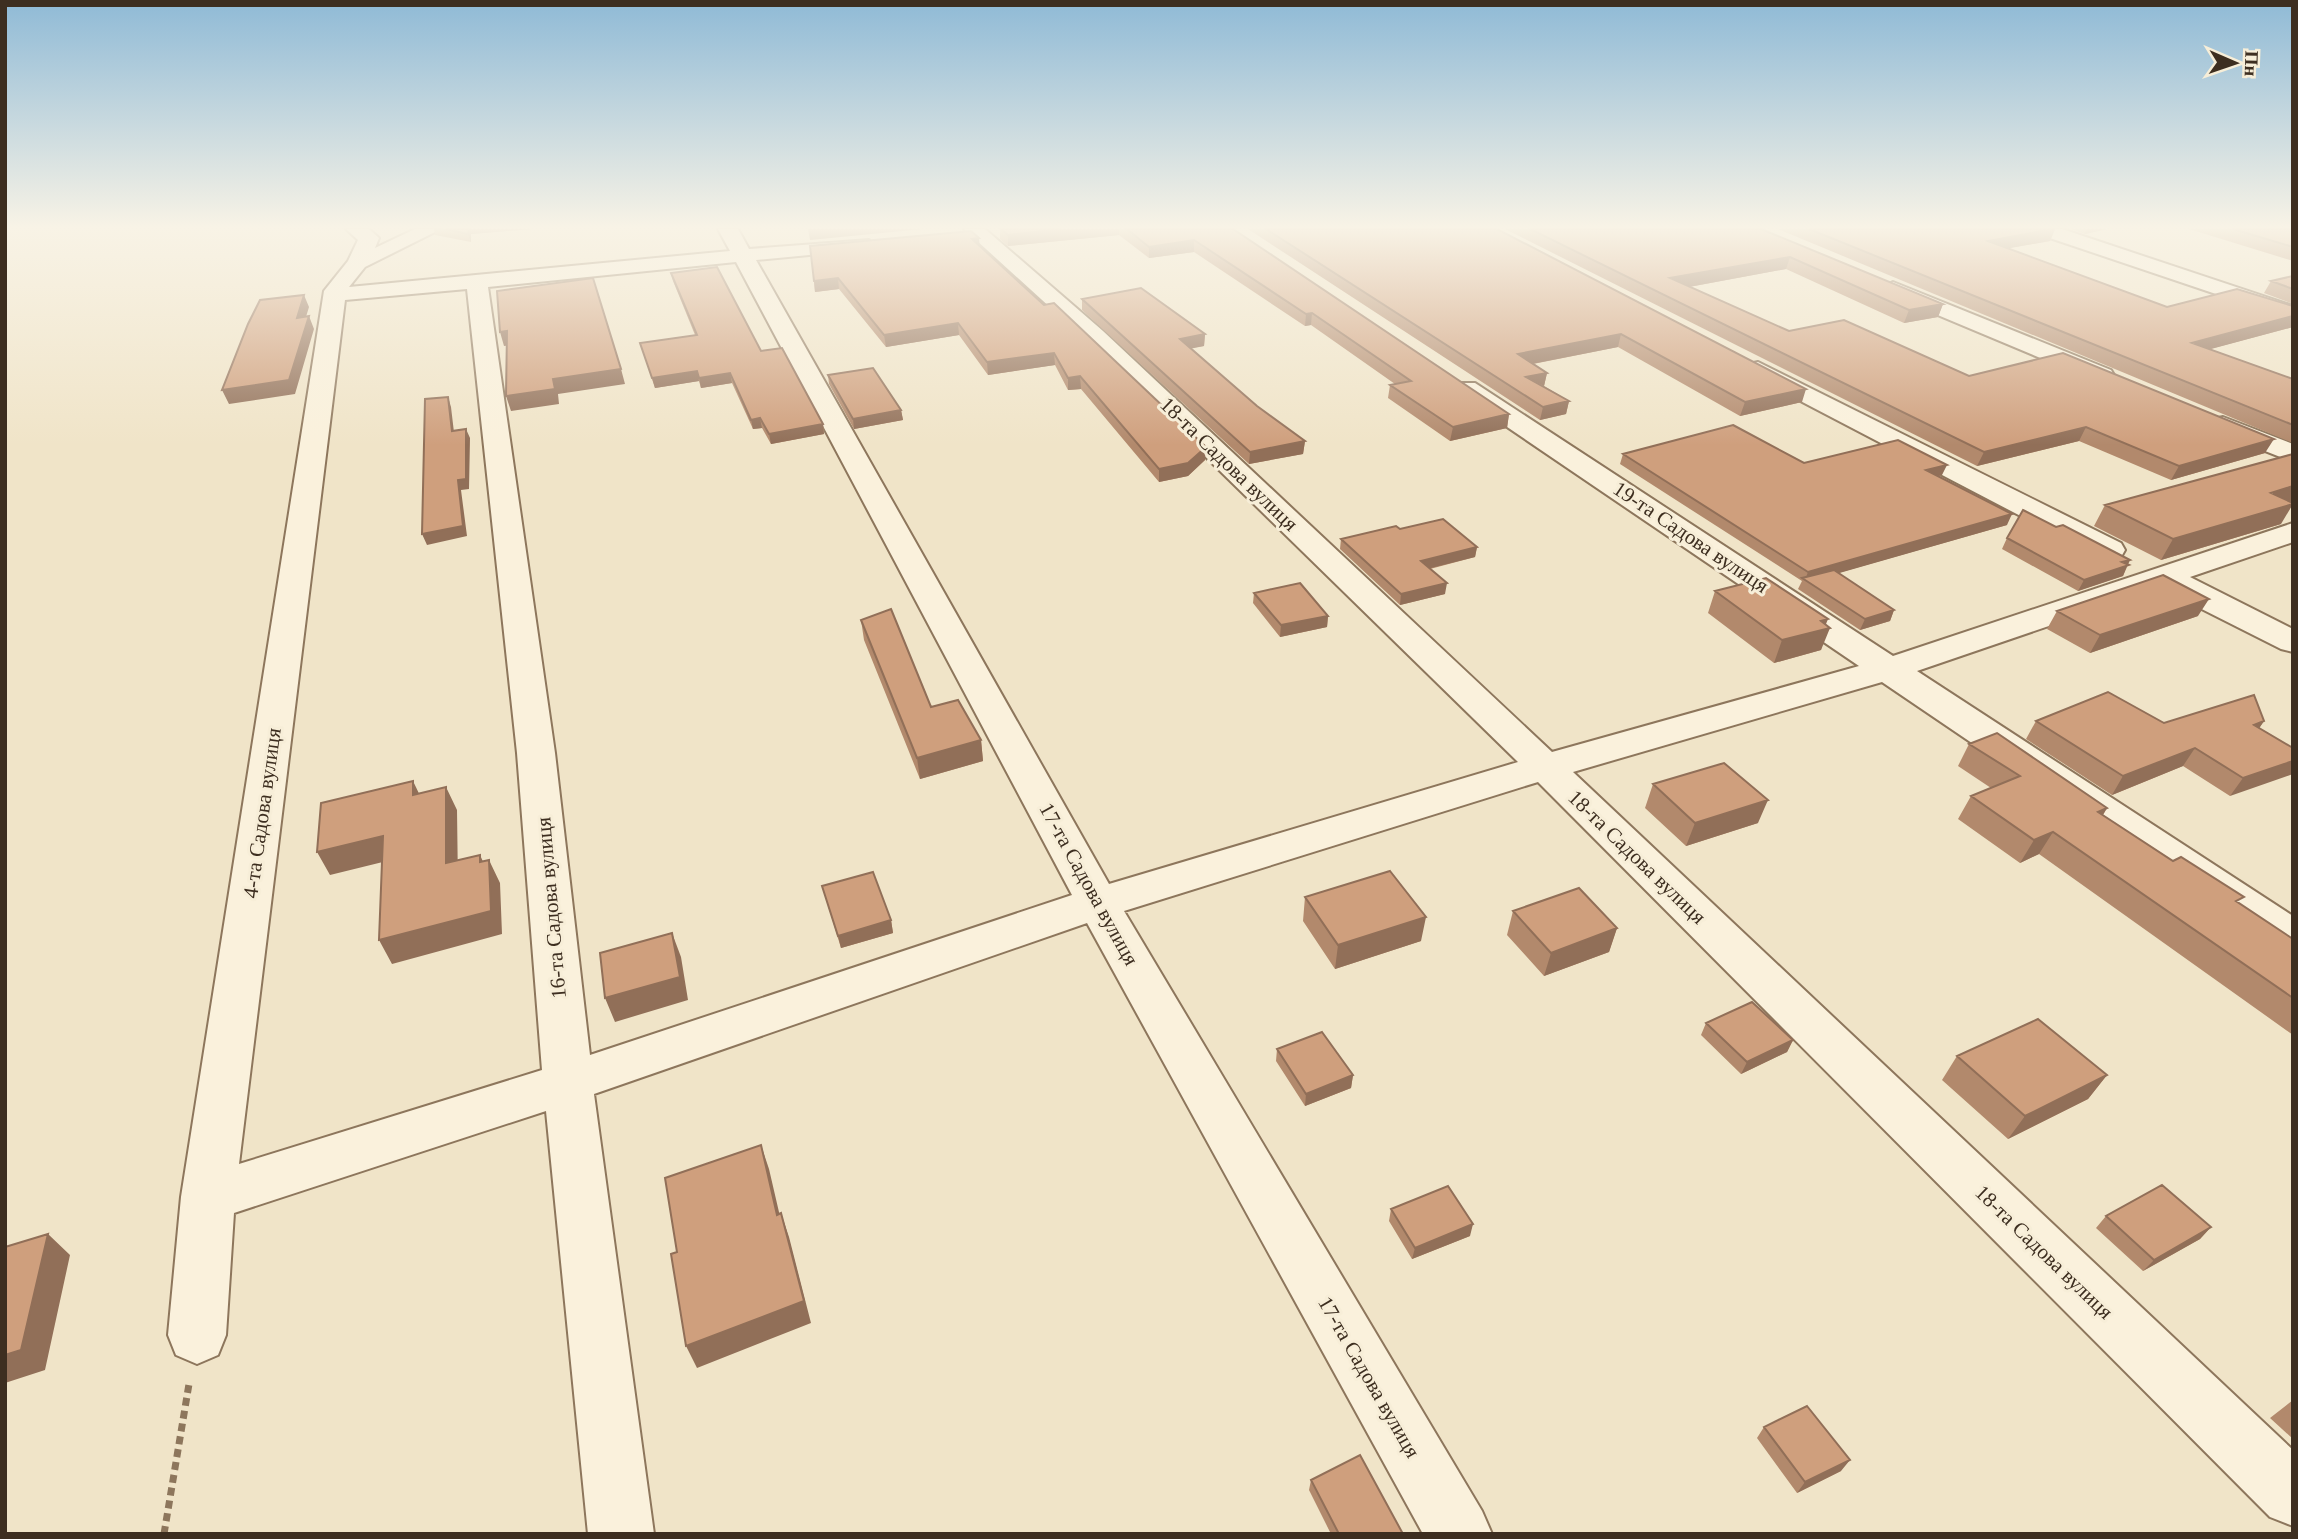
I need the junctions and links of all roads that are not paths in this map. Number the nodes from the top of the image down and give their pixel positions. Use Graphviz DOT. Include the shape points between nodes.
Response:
graph roads {
  1 [pos="343,301"];
  2 [pos="479,301"];
  3 [pos="767,301"];
  4 [pos="1055,301"];
  5 [pos="1923,301"];
  6 [pos="2257,301"];
  7 [pos="2293,313"];
  8 [pos="1731,355"];
  9 [pos="1437,368"];
  10 [pos="2125,385"];
  11 [pos="2203,417"];
  12 [pos="2293,454"];
  13 [pos="2293,532"];
  14 [pos="2159,575"];
  15 [pos="2293,642"];
  16 [pos="1888,669"];
  17 [pos="1545,767"];
  18 [pos="1098,903"];
  19 [pos="2293,939"];
  20 [pos="568,1083"];
  21 [pos="208,1197"];
  22 [pos="197,1335"];
  23 [pos="2293,1494"];
  24 [pos="621,1534"];
  25 [pos="1459,1534"];
  1 -- 21 [label="street, 4-та Садова вулиця"];
  2 -- 20 [label="street, 16-та Садова вулиця" via="536,753"];
  3 -- 18 [label="street, 17-та Садова вулиця"];
  4 -- 17 [label="street, 18-та Садова вулиця"];
  5 -- 10 [label="street"];
  6 -- 7 [label="street"];
  8 -- 14 [label="street"];
  9 -- 16 [label="street, 19-та Садова вулиця"];
  11 -- 12 [label="street"];
  13 -- 14 [label="street"];
  14 -- 15 [label="street"];
  14 -- 16 [label="street"];
  16 -- 17 [label="street"];
  16 -- 19 [label="street, 19-та Садова вулиця"];
  17 -- 18 [label="street"];
  17 -- 23 [label="street, 18-та Садова вулиця"];
  18 -- 20 [label="street"];
  18 -- 25 [label="street, 17-та Садова вулиця"];
  20 -- 21 [label="street"];
  20 -- 24 [label="street, 16-та Садова вулиця"];
  21 -- 22 [label="street, 4-та Садова вулиця"];
}
